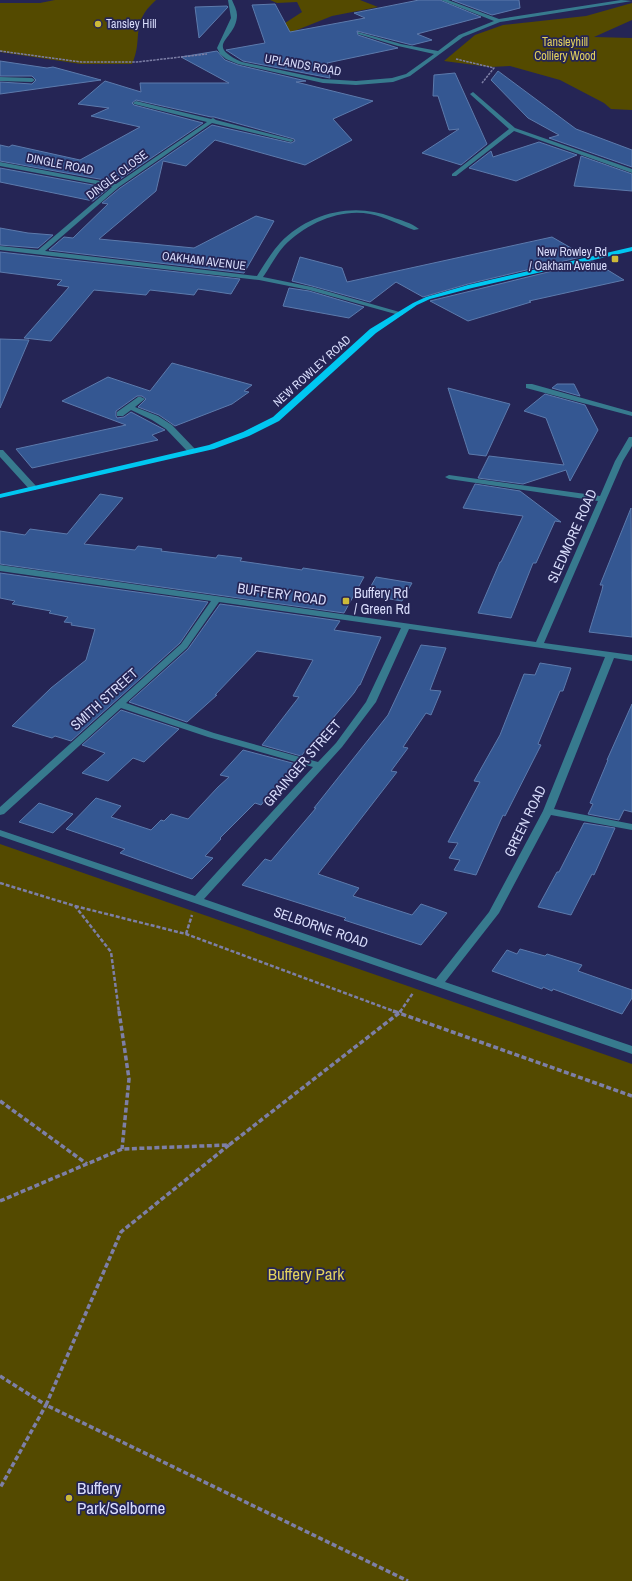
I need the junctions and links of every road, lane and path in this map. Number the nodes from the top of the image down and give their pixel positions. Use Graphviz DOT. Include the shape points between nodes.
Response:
graph roads {
  1 [pos="230,0"];
  2 [pos="443,0"];
  3 [pos="605,0"];
  4 [pos="630,0"];
  5 [pos="614,3"];
  6 [pos="499,21"];
  7 [pos="360,33"];
  8 [pos="0,51"];
  9 [pos="221,52"];
  10 [pos="438,53"];
  11 [pos="0,78"];
  12 [pos="32,80"];
  13 [pos="473,94"];
  14 [pos="136,102"];
  15 [pos="213,120"];
  16 [pos="513,129"];
  17 [pos="292,140"];
  18 [pos="0,164"];
  19 [pos="632,170"];
  20 [pos="454,175"];
  21 [pos="117,186"];
  22 [pos="416,229"];
  23 [pos="0,248"];
  24 [pos="632,249"];
  25 [pos="39,253"];
  26 [pos="259,278"];
  27 [pos="401,314"];
  28 [pos="529,386"];
  29 [pos="141,399"];
  30 [pos="130,407"];
  31 [pos="120,414"];
  32 [pos="632,414"];
  33 [pos="632,439"];
  34 [pos="192,451"];
  35 [pos="0,452"];
  36 [pos="449,477"];
  37 [pos="33,488"];
  38 [pos="0,496"];
  39 [pos="603,499"];
  40 [pos="0,568"];
  41 [pos="217,598"];
  42 [pos="406,626"];
  43 [pos="539,645"];
  44 [pos="610,656"];
  45 [pos="632,658"];
  46 [pos="120,704"];
  47 [pos="320,766"];
  48 [pos="548,810"];
  49 [pos="0,812"];
  50 [pos="632,827"];
  51 [pos="0,833"];
  52 [pos="0,883"];
  53 [pos="196,901"];
  54 [pos="75,906"];
  55 [pos="424,978"];
  56 [pos="438,983"];
  57 [pos="399,1013"];
  58 [pos="632,1050"];
  59 [pos="632,1096"];
  60 [pos="0,1101"];
  61 [pos="230,1145"];
  62 [pos="122,1149"];
  63 [pos="87,1164"];
  64 [pos="0,1201"];
  65 [pos="0,1376"];
  66 [pos="46,1405"];
  67 [pos="0,1488"];
  68 [pos="408,1581"];
  1 -- 9 [label="street" via="234,19 220,42"];
  2 -- 6 [label="street, UPLANDS ROAD"];
  3 -- 5 [label="street"];
  4 -- 5 [label="street, UPLANDS ROAD"];
  5 -- 6 [label="street, UPLANDS ROAD"];
  6 -- 10 [label="street, UPLANDS ROAD" via="461,36"];
  7 -- 10 [label="street" via="400,46"];
  8 -- 9 [label="path" via="81,62 137,62"];
  9 -- 10 [label="street, UPLANDS ROAD" via="229,59 240,63 323,81 356,83 392,80 408,75"];
  10 -- 13 [label="path" via="494,68"];
  11 -- 12 [label="street"];
  13 -- 16 [label="street"];
  14 -- 15 [label="street"];
  15 -- 17 [label="street"];
  15 -- 21 [label="street, DINGLE CLOSE"];
  16 -- 19 [label="street"];
  16 -- 20 [label="street"];
  18 -- 21 [label="street, DINGLE ROAD"];
  21 -- 25 [label="street, DINGLE CLOSE"];
  22 -- 26 [label="street" via="376,213 364,211 341,212 328,216 292,236 282,245"];
  23 -- 25 [label="street, OAKHAM AVENUE"];
  24 -- 27 [label="main road, NEW ROWLEY ROAD" via="463,288 428,298"];
  25 -- 26 [label="street, OAKHAM AVENUE"];
  26 -- 27 [label="street, OAKHAM AVENUE" via="310,288"];
  27 -- 34 [label="main road, NEW ROWLEY ROAD" via="373,331 276,419 246,434"];
  28 -- 32 [label="street"];
  29 -- 30 [label="street"];
  30 -- 31 [label="street"];
  30 -- 34 [label="street" via="168,427"];
  33 -- 39 [label="street, SLEDMORE ROAD" via="619,461"];
  34 -- 37 [label="main road, NEW ROWLEY ROAD"];
  35 -- 37 [label="street"];
  36 -- 39 [label="street"];
  37 -- 38 [label="main road, NEW ROWLEY ROAD"];
  39 -- 43 [label="street, SLEDMORE ROAD"];
  40 -- 41 [label="street, BUFFERY ROAD"];
  41 -- 42 [label="street, BUFFERY ROAD"];
  41 -- 46 [label="street, SMITH STREET" via="184,646"];
  42 -- 43 [label="street, BUFFERY ROAD"];
  42 -- 47 [label="street, GRAINGER STREET" via="371,702"];
  43 -- 44 [label="street, BUFFERY ROAD"];
  44 -- 45 [label="street, BUFFERY ROAD"];
  44 -- 48 [label="street, GREEN ROAD"];
  46 -- 47 [label="street" via="211,735"];
  46 -- 49 [label="street, SMITH STREET"];
  47 -- 53 [label="street, GRAINGER STREET"];
  48 -- 50 [label="street"];
  48 -- 56 [label="street, GREEN ROAD" via="494,914"];
  51 -- 53 [label="street, SELBORNE ROAD"];
  52 -- 54 [label="path"];
  53 -- 55 [label="street, SELBORNE ROAD"];
  54 -- 57 [label="path" via="186,934"];
  54 -- 62 [label="path" via="111,952 129,1078"];
  55 -- 56 [label="street, SELBORNE ROAD"];
  55 -- 57 [label="path"];
  56 -- 58 [label="street, SELBORNE ROAD"];
  57 -- 59 [label="path"];
  57 -- 61 [label="path"];
  60 -- 63 [label="path"];
  61 -- 62 [label="path"];
  61 -- 66 [label="path" via="121,1232"];
  62 -- 63 [label="path"];
  63 -- 64 [label="path"];
  65 -- 66 [label="path"];
  66 -- 67 [label="path"];
  66 -- 68 [label="path"];
}
